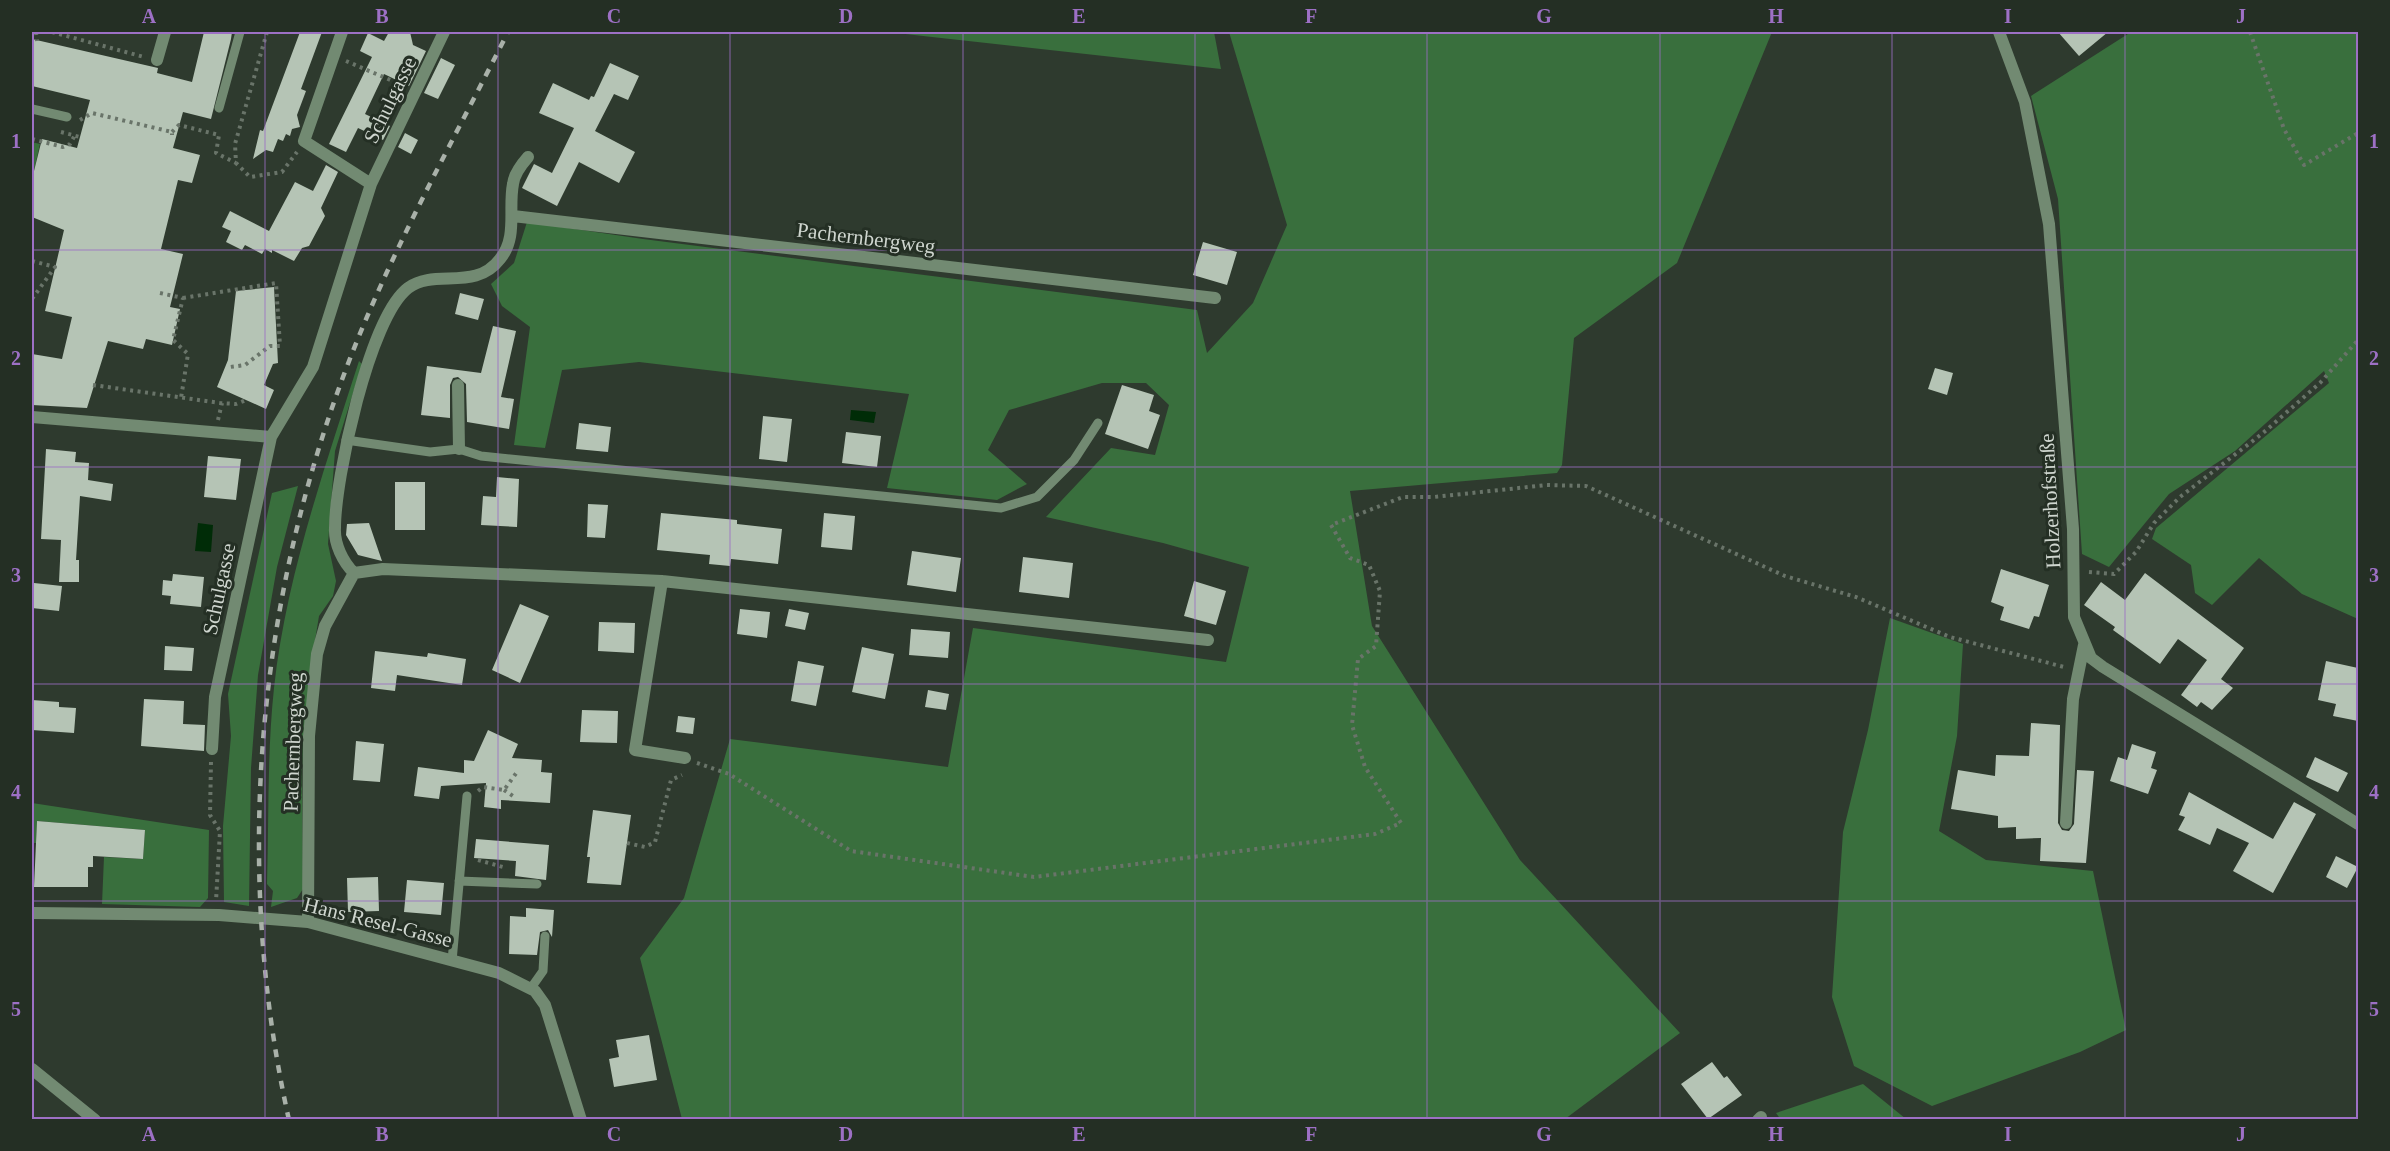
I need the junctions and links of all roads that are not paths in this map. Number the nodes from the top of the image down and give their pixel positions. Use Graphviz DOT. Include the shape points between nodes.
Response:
graph roads {
  1 [pos="165,32"];
  2 [pos="240,32"];
  3 [pos="342,32"];
  4 [pos="444,32"];
  5 [pos="1999,32"];
  6 [pos="157,60"];
  7 [pos="219,108"];
  8 [pos="32,109"];
  9 [pos="67,117"];
  10 [pos="528,157"];
  11 [pos="371,184"];
  12 [pos="513,216"];
  13 [pos="1215,298"];
  14 [pos="458,385"];
  15 [pos="32,417"];
  16 [pos="1098,423"];
  17 [pos="271,437"];
  18 [pos="346,440"];
  19 [pos="459,449"];
  20 [pos="354,573"];
  21 [pos="662,581"];
  22 [pos="1208,639"];
  23 [pos="2084,645"];
  24 [pos="212,749"];
  25 [pos="685,758"];
  26 [pos="466,799"];
  27 [pos="2066,823"];
  28 [pos="2358,824"];
  29 [pos="459,880"];
  30 [pos="537,884"];
  31 [pos="32,913"];
  32 [pos="308,922"];
  33 [pos="545,936"];
  34 [pos="452,961"];
  35 [pos="531,988"];
  36 [pos="32,1069"];
  37 [pos="94,1119"];
  38 [pos="581,1119"];
  1 -- 6 [label="street"];
  2 -- 7 [label="lane"];
  3 -- 11 [label="street" via="304,141"];
  4 -- 11 [label="street, Schulgasse"];
  5 -- 23 [label="street, Holzerhofstraße" via="2025,102 2049,224 2073,528 2074,617"];
  8 -- 9 [label="lane"];
  10 -- 12 [label="street" via="513,184"];
  11 -- 17 [label="street, Schulgasse" via="313,367"];
  12 -- 13 [label="street, Pachernbergweg"];
  12 -- 18 [label="street" via="509,242 500,260 486,271 468,279 422,281 406,289 393,308 365,372"];
  14 -- 19 [label="street"];
  15 -- 17 [label="street"];
  16 -- 19 [label="lane" via="1074,460 1037,497 1001,508 481,456"];
  17 -- 24 [label="street, Schulgasse" via="215,697"];
  18 -- 19 [label="lane" via="430,452"];
  18 -- 20 [label="street" via="334,530 344,562"];
  20 -- 21 [label="street" via="382,569"];
  20 -- 32 [label="street, Pachernbergweg" via="325,626 317,654 309,736"];
  21 -- 22 [label="street"];
  21 -- 25 [label="street" via="635,750"];
  23 -- 27 [label="street" via="2073,699"];
  23 -- 28 [label="street, Holzerhofstraße" via="2091,658 2103,667"];
  26 -- 29 [label="lane"];
  29 -- 30 [label="lane"];
  29 -- 34 [label="lane"];
  31 -- 32 [label="street, Hans Resel-Gasse" via="154,910"];
  32 -- 34 [label="street, Hans Resel-Gasse"];
  33 -- 35 [label="lane" via="543,971"];
  34 -- 35 [label="street, Hans Resel-Gasse" via="499,973"];
  35 -- 38 [label="street, Hans Resel-Gasse" via="550,1017"];
  36 -- 37 [label="street"];
}
